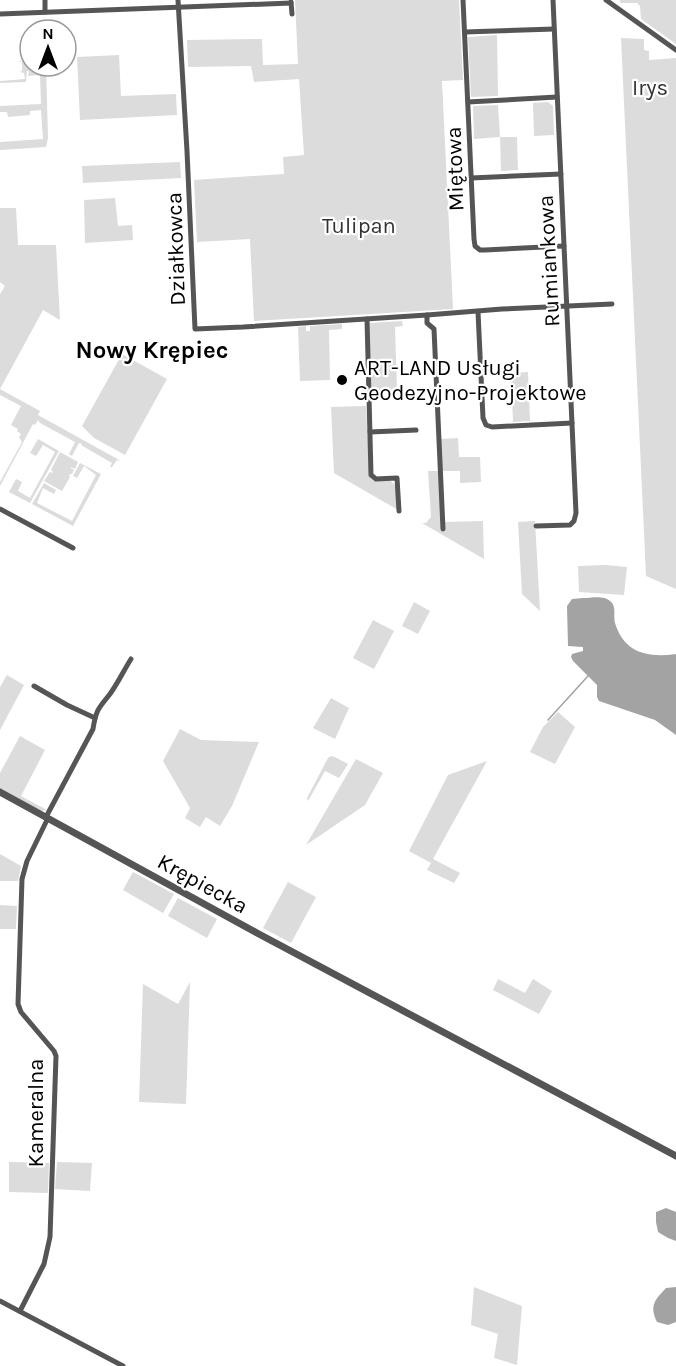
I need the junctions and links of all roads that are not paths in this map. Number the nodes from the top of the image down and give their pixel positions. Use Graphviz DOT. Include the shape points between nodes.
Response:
graph roads {
  1 [pos="45,0"];
  2 [pos="463,0"];
  3 [pos="553,0"];
  4 [pos="606,0"];
  5 [pos="291,2"];
  6 [pos="178,3"];
  7 [pos="45,12"];
  8 [pos="0,14"];
  9 [pos="292,14"];
  10 [pos="554,29"];
  11 [pos="465,32"];
  12 [pos="676,50"];
  13 [pos="557,97"];
  14 [pos="468,102"];
  15 [pos="561,174"];
  16 [pos="471,178"];
  17 [pos="564,246"];
  18 [pos="612,304"];
  19 [pos="567,306"];
  20 [pos="478,312"];
  21 [pos="427,315"];
  22 [pos="367,319"];
  23 [pos="572,423"];
  24 [pos="416,430"];
  25 [pos="370,432"];
  26 [pos="0,509"];
  27 [pos="399,511"];
  28 [pos="536,526"];
  29 [pos="443,529"];
  30 [pos="73,548"];
  31 [pos="131,659"];
  32 [pos="34,686"];
  33 [pos="95,718"];
  34 [pos="0,792"];
  35 [pos="47,818"];
  36 [pos="676,1156"];
  37 [pos="0,1301"];
  38 [pos="20,1311"];
  39 [pos="123,1366"];
  1 -- 7 [label="street"];
  2 -- 11 [label="street, Miętowa"];
  3 -- 10 [label="street, Rumiankowa"];
  4 -- 12 [label="street"];
  5 -- 6 [label="street"];
  5 -- 9 [label="street"];
  6 -- 7 [label="street"];
  6 -- 22 [label="street, Działkowca" via="195,329"];
  7 -- 8 [label="street"];
  10 -- 11 [label="street"];
  10 -- 13 [label="street, Rumiankowa"];
  11 -- 14 [label="street, Miętowa"];
  13 -- 14 [label="street"];
  13 -- 15 [label="street, Rumiankowa"];
  14 -- 16 [label="street, Miętowa"];
  15 -- 16 [label="street"];
  15 -- 17 [label="street, Rumiankowa"];
  16 -- 17 [label="street, Miętowa" via="477,248"];
  17 -- 19 [label="street, Rumiankowa"];
  18 -- 19 [label="street"];
  19 -- 20 [label="street"];
  19 -- 23 [label="street, Rumiankowa"];
  20 -- 21 [label="street, Działkowca"];
  20 -- 23 [label="street" via="486,425"];
  21 -- 22 [label="street, Działkowca"];
  21 -- 29 [label="street" via="427,323 434,329"];
  22 -- 25 [label="street"];
  23 -- 28 [label="street, Rumiankowa" via="574,521 570,525"];
  24 -- 25 [label="street"];
  25 -- 27 [label="street" via="371,475 376,479 396,478"];
  26 -- 30 [label="street"];
  31 -- 33 [label="street, Kameralna"];
  32 -- 33 [label="street"];
  33 -- 35 [label="street, Kameralna"];
  34 -- 35 [label="street, Krępiecka"];
  35 -- 36 [label="street, Krępiecka"];
  35 -- 38 [label="street, Kameralna" via="22,879 18,984 20,1008 56,1056 50,1237 44,1264"];
  37 -- 38 [label="street"];
  38 -- 39 [label="street"];
}
